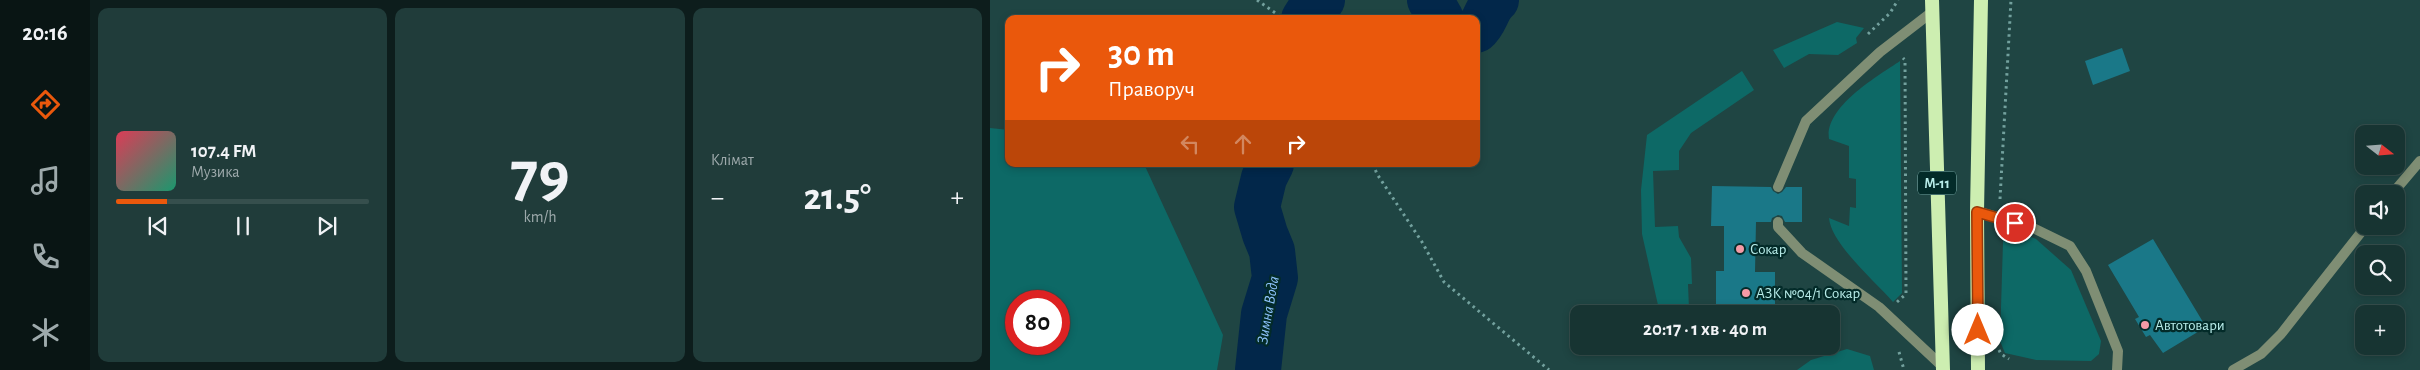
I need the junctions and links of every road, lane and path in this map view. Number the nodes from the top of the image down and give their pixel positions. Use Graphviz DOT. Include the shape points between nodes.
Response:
graph roads {
  1 [pos="1257,0"];
  2 [pos="1898,0"];
  3 [pos="1981,0"];
  4 [pos="2012,0"];
  5 [pos="1932,6"];
  6 [pos="1279,15"];
  7 [pos="1868,34"];
  8 [pos="1905,60"];
  9 [pos="2420,161"];
  10 [pos="1373,167"];
  11 [pos="2400,185"];
  12 [pos="1778,186"];
  13 [pos="1977,212"];
  14 [pos="1999,218"];
  15 [pos="1778,222"];
  16 [pos="2359,235"];
  17 [pos="1892,300"];
  18 [pos="1942,368"];
  19 [pos="1549,370"];
  20 [pos="1978,370"];
  21 [pos="2117,370"];
  22 [pos="2233,370"];
  1 -- 6 [label="path"];
  2 -- 7 [label="path" via="1890,13"];
  3 -- 13 [label="highway, М-11"];
  4 -- 14 [label="path"];
  5 -- 12 [label="street" via="1806,121"];
  5 -- 18 [label="highway, М-11"];
  8 -- 17 [label="path" via="1906,294 1896,304"];
  9 -- 11 [label="street"];
  10 -- 19 [label="path" via="1444,282"];
  13 -- 14 [label="street"];
  13 -- 20 [label="highway, М-11"];
  14 -- 21 [label="street" via="2031,227 2070,246 2086,271 2118,351"];
  15 -- 18 [label="street" via="1778,227 1802,254 1879,307"];
  16 -- 22 [label="street" via="2281,334 2260,354"];
}
